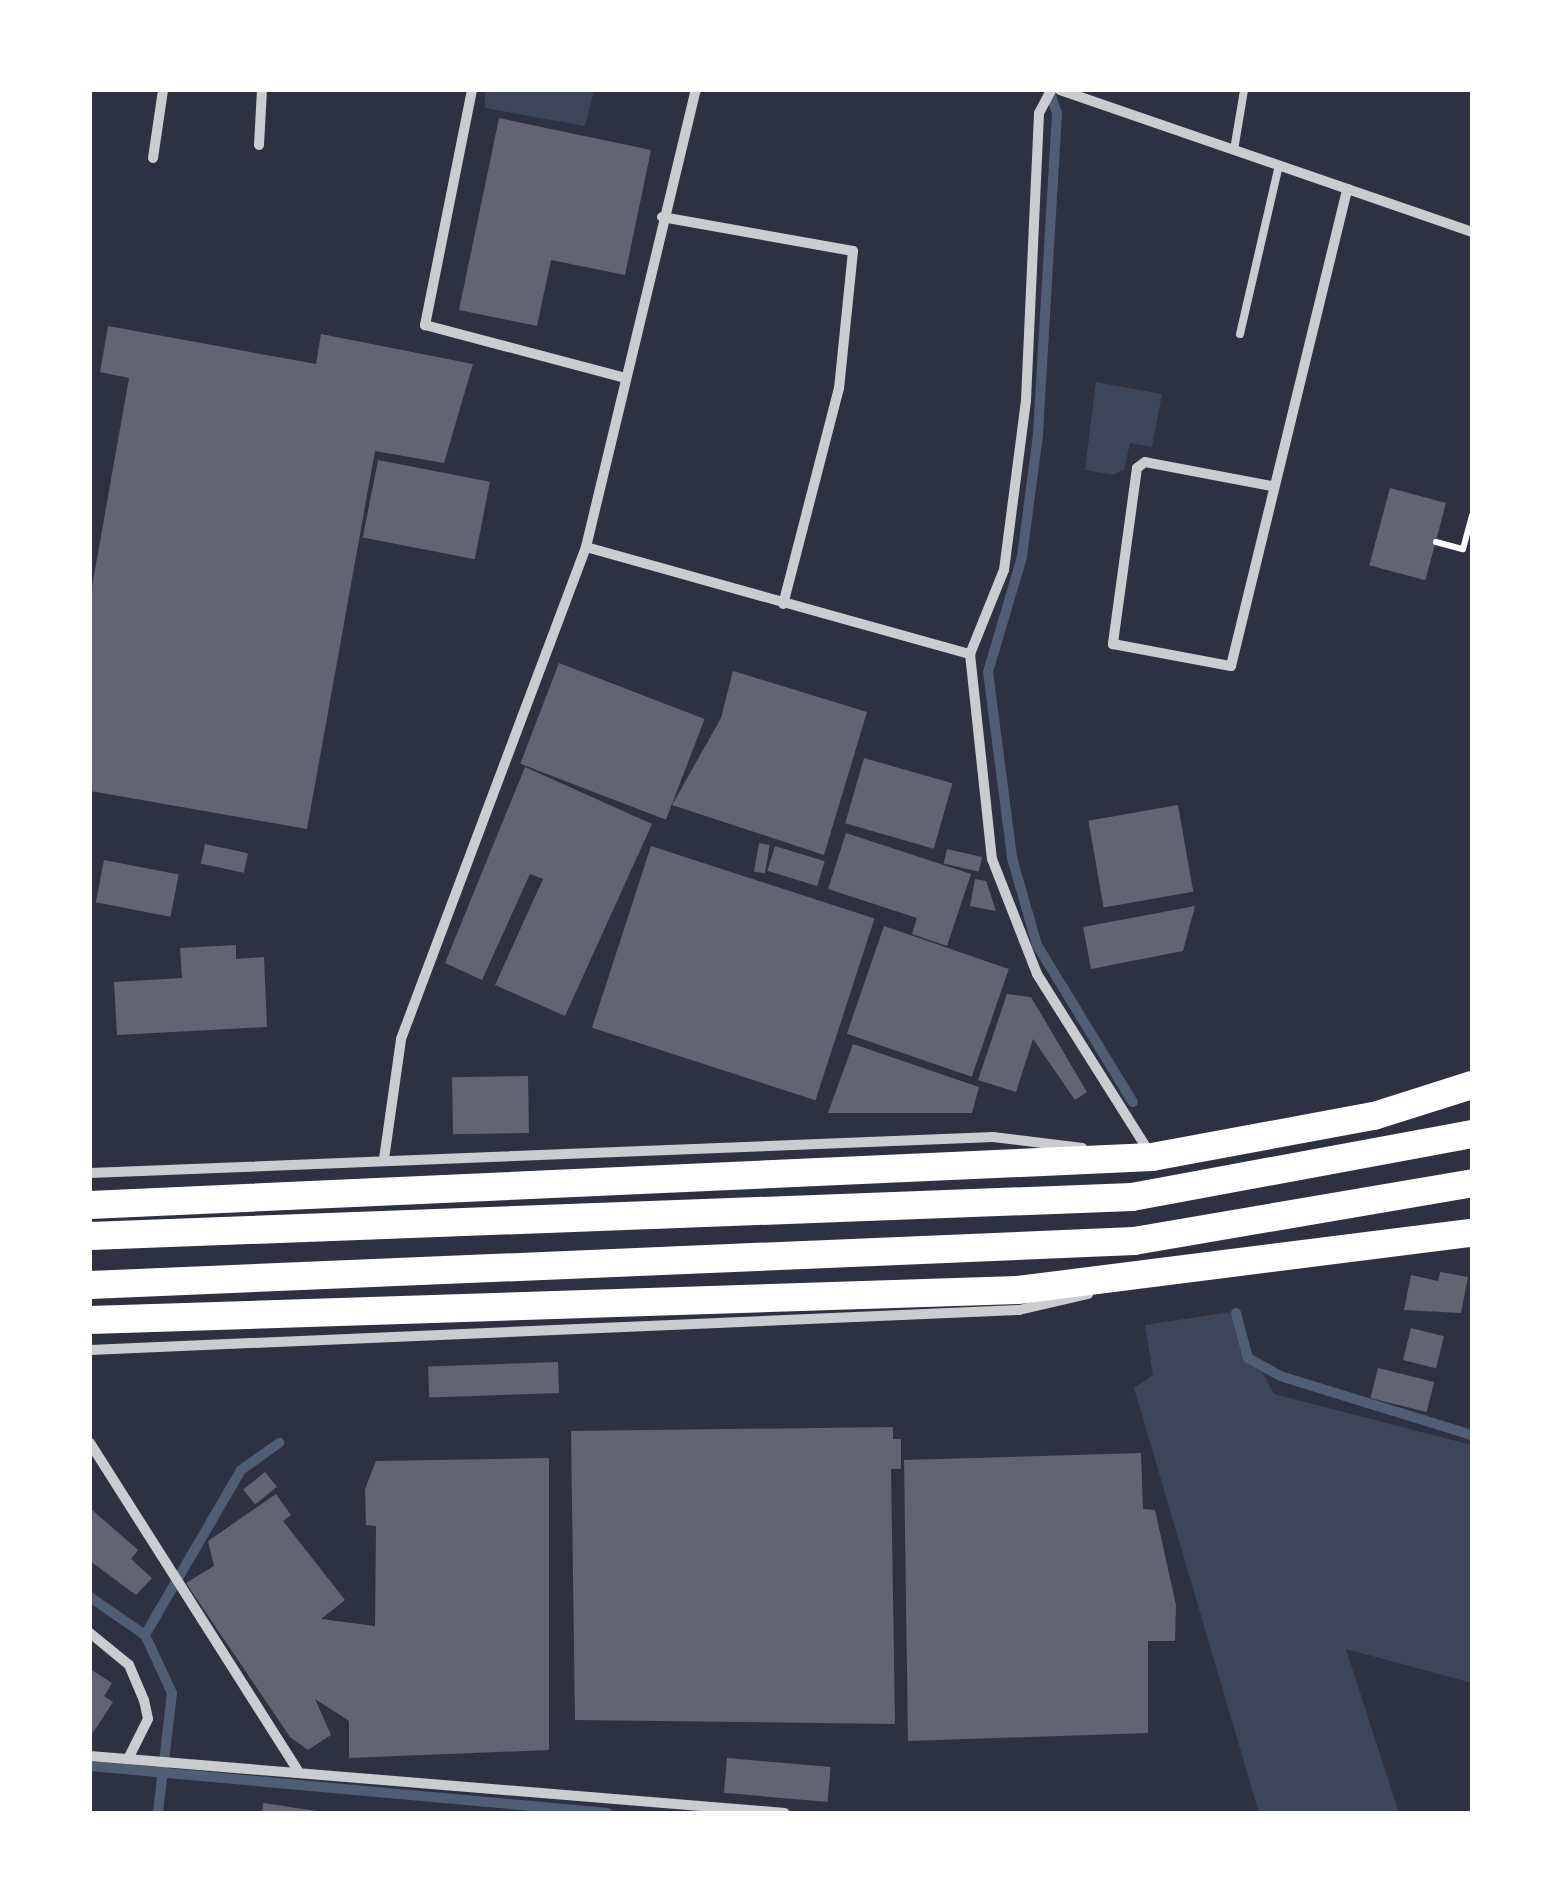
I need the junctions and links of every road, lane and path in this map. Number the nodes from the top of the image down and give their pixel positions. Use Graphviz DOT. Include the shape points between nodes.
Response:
graph roads {
  1 [pos="162,90"];
  2 [pos="262,90"];
  3 [pos="472,90"];
  4 [pos="696,90"];
  5 [pos="1051,90"];
  6 [pos="1060,90"];
  7 [pos="1244,90"];
  8 [pos="259,145"];
  9 [pos="1234,150"];
  10 [pos="153,158"];
  11 [pos="1279,165"];
  12 [pos="1347,189"];
  13 [pos="662,217"];
  14 [pos="1472,232"];
  15 [pos="1240,334"];
  16 [pos="622,377"];
  17 [pos="1272,486"];
  18 [pos="1472,515"];
  19 [pos="1436,542"];
  20 [pos="586,547"];
  21 [pos="783,604"];
  22 [pos="970,654"];
  23 [pos="1472,1085"];
  24 [pos="1472,1134"];
  25 [pos="1152,1157"];
  26 [pos="384,1159"];
  27 [pos="90,1172"];
  28 [pos="1472,1183"];
  29 [pos="90,1205"];
  30 [pos="1472,1233"];
  31 [pos="90,1236"];
  32 [pos="1220,1262"];
  33 [pos="90,1284"];
  34 [pos="90,1320"];
  35 [pos="90,1350"];
  36 [pos="90,1444"];
  37 [pos="90,1634"];
  38 [pos="90,1756"];
  39 [pos="128,1759"];
  40 [pos="298,1771"];
  41 [pos="785,1813"];
  1 -- 10 [label="street"];
  2 -- 8 [label="street"];
  3 -- 16 [label="street" via="425,325"];
  4 -- 13 [label="street"];
  5 -- 22 [label="street" via="1039,113 1026,400 1004,570"];
  6 -- 9 [label="street"];
  7 -- 9 [label="lane"];
  9 -- 11 [label="street"];
  11 -- 12 [label="street"];
  11 -- 15 [label="lane"];
  12 -- 14 [label="street"];
  12 -- 17 [label="street"];
  13 -- 16 [label="street"];
  13 -- 21 [label="street" via="853,250 839,388"];
  16 -- 20 [label="street"];
  17 -- 17 [label="street" via="1145,462 1137,468 1113,644 1230,666"];
  18 -- 19 [label="path" via="1463,549"];
  20 -- 21 [label="street"];
  20 -- 26 [label="street" via="401,1039"];
  21 -- 22 [label="street"];
  22 -- 25 [label="street" via="992,858 1038,974"];
  23 -- 25 [label="highway" via="1374,1116"];
  24 -- 31 [label="highway" via="1132,1196"];
  25 -- 26 [label="street" via="993,1137"];
  25 -- 29 [label="highway"];
  26 -- 27 [label="street"];
  28 -- 33 [label="highway" via="1134,1241"];
  30 -- 32 [label="highway"];
  32 -- 34 [label="highway" via="1018,1290"];
  32 -- 35 [label="street" via="1019,1310"];
  36 -- 40 [label="street"];
  37 -- 39 [label="street" via="130,1665 144,1700 148,1719"];
  38 -- 39 [label="street"];
  39 -- 40 [label="street"];
  40 -- 41 [label="street"];
}
